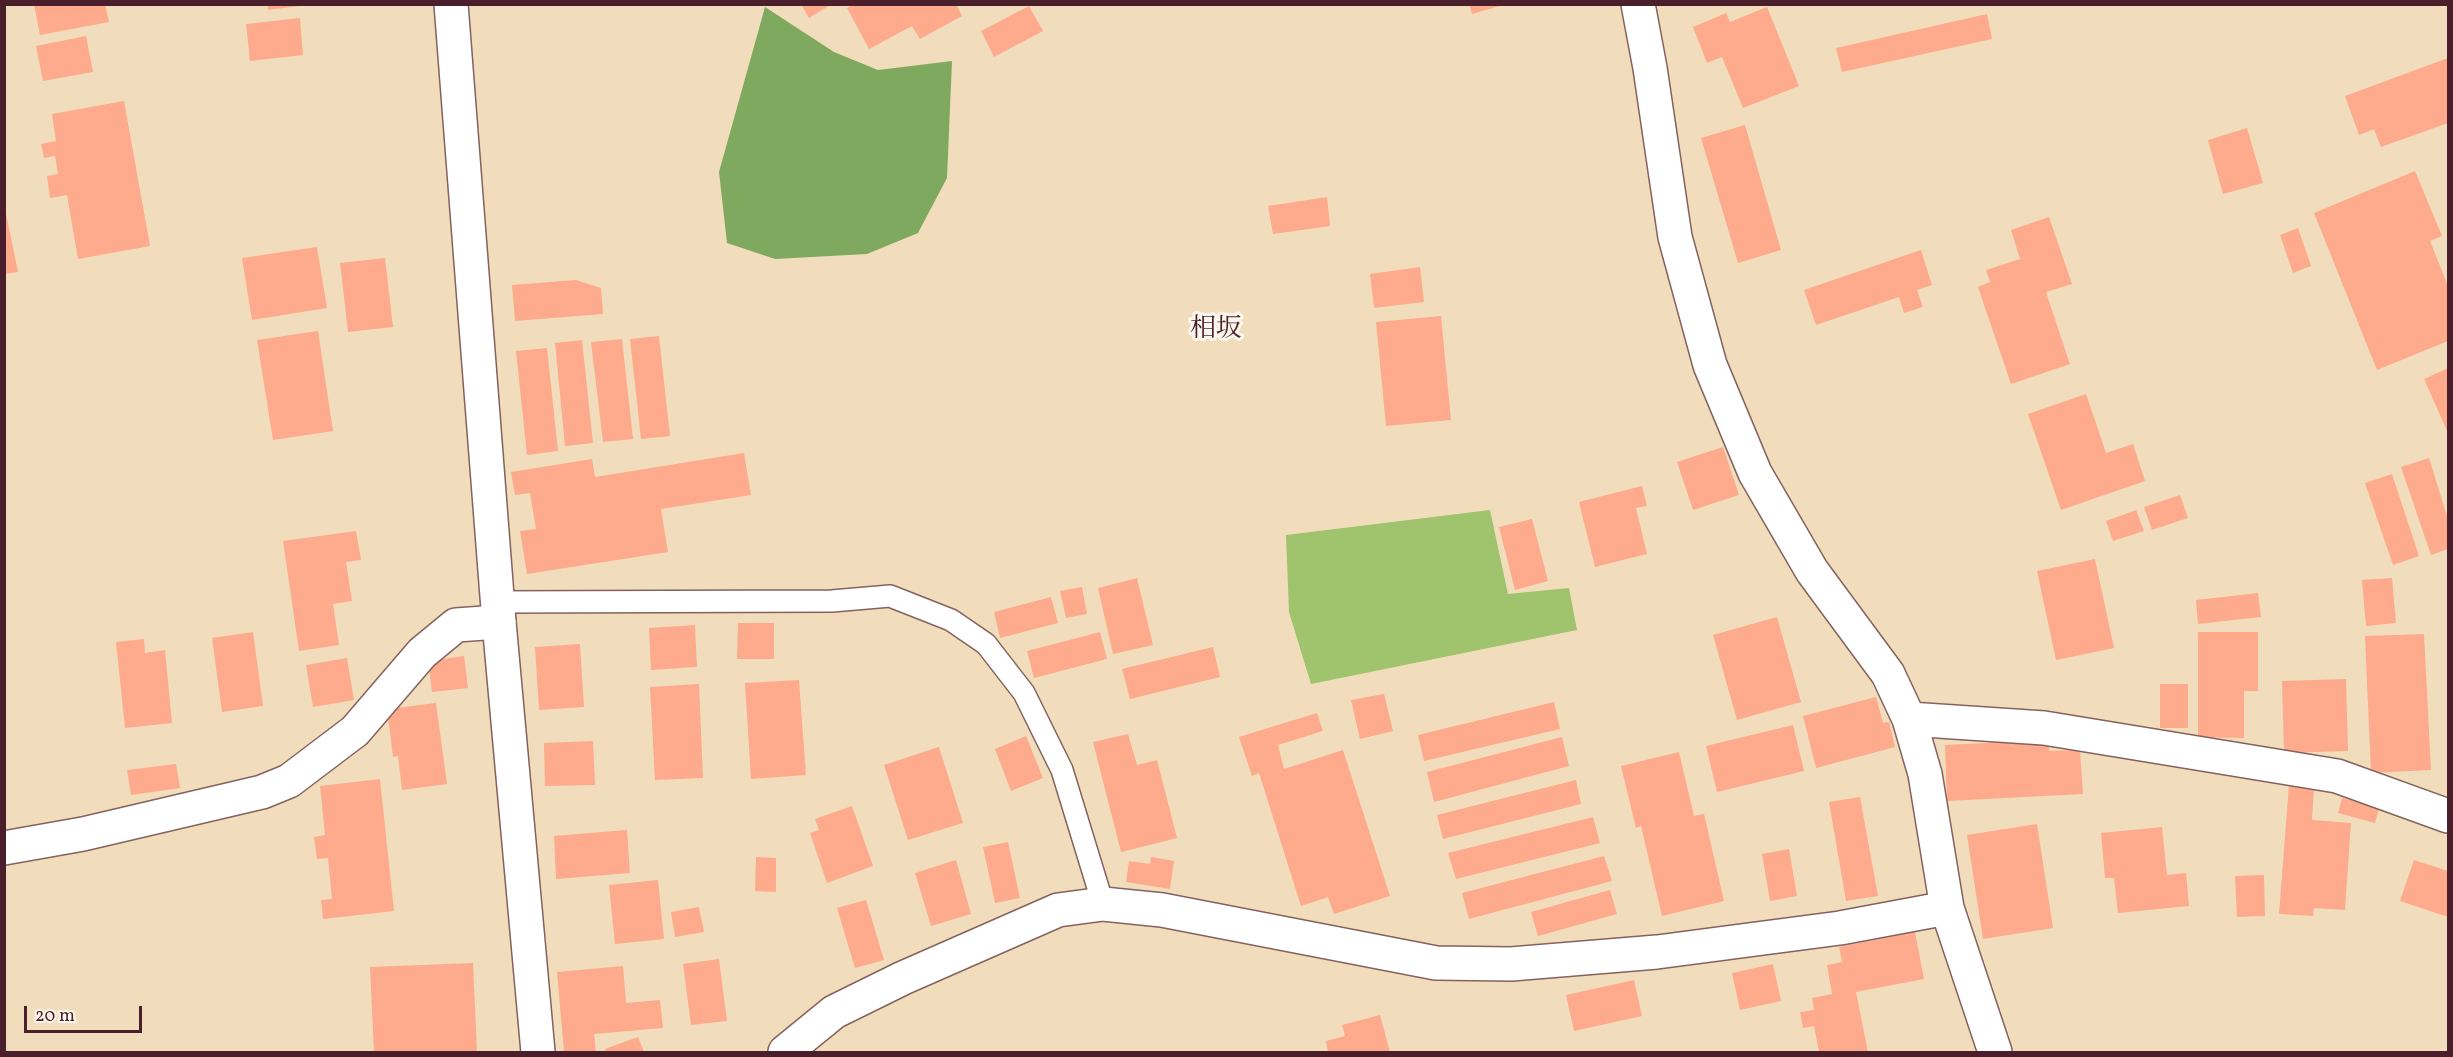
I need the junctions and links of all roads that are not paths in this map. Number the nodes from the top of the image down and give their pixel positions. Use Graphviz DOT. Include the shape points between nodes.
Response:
graph roads {
  1 [pos="451,4"];
  2 [pos="1638,4"];
  3 [pos="498,612"];
  4 [pos="1909,719"];
  5 [pos="2448,816"];
  6 [pos="4,848"];
  7 [pos="1103,904"];
  8 [pos="1947,908"];
  9 [pos="538,1053"];
  10 [pos="785,1053"];
  11 [pos="1995,1053"];
  1 -- 3 [label="street"];
  2 -- 4 [label="street" via="1675,237 1710,365 1755,473 1812,571 1888,674"];
  3 -- 6 [label="street" via="456,626 422,653 355,731 289,781 262,792 83,834"];
  3 -- 7 [label="lane" via="890,596 951,620 986,644 1024,693 1062,770"];
  3 -- 9 [label="street"];
  4 -- 5 [label="street" via="2044,728 2337,776"];
  4 -- 8 [label="street" via="1926,774"];
  7 -- 8 [label="street" via="1162,910 1436,963 1511,964 1669,950 1840,928"];
  7 -- 10 [label="street" via="1058,910 903,978 834,1012"];
  8 -- 11 [label="street"];
}
